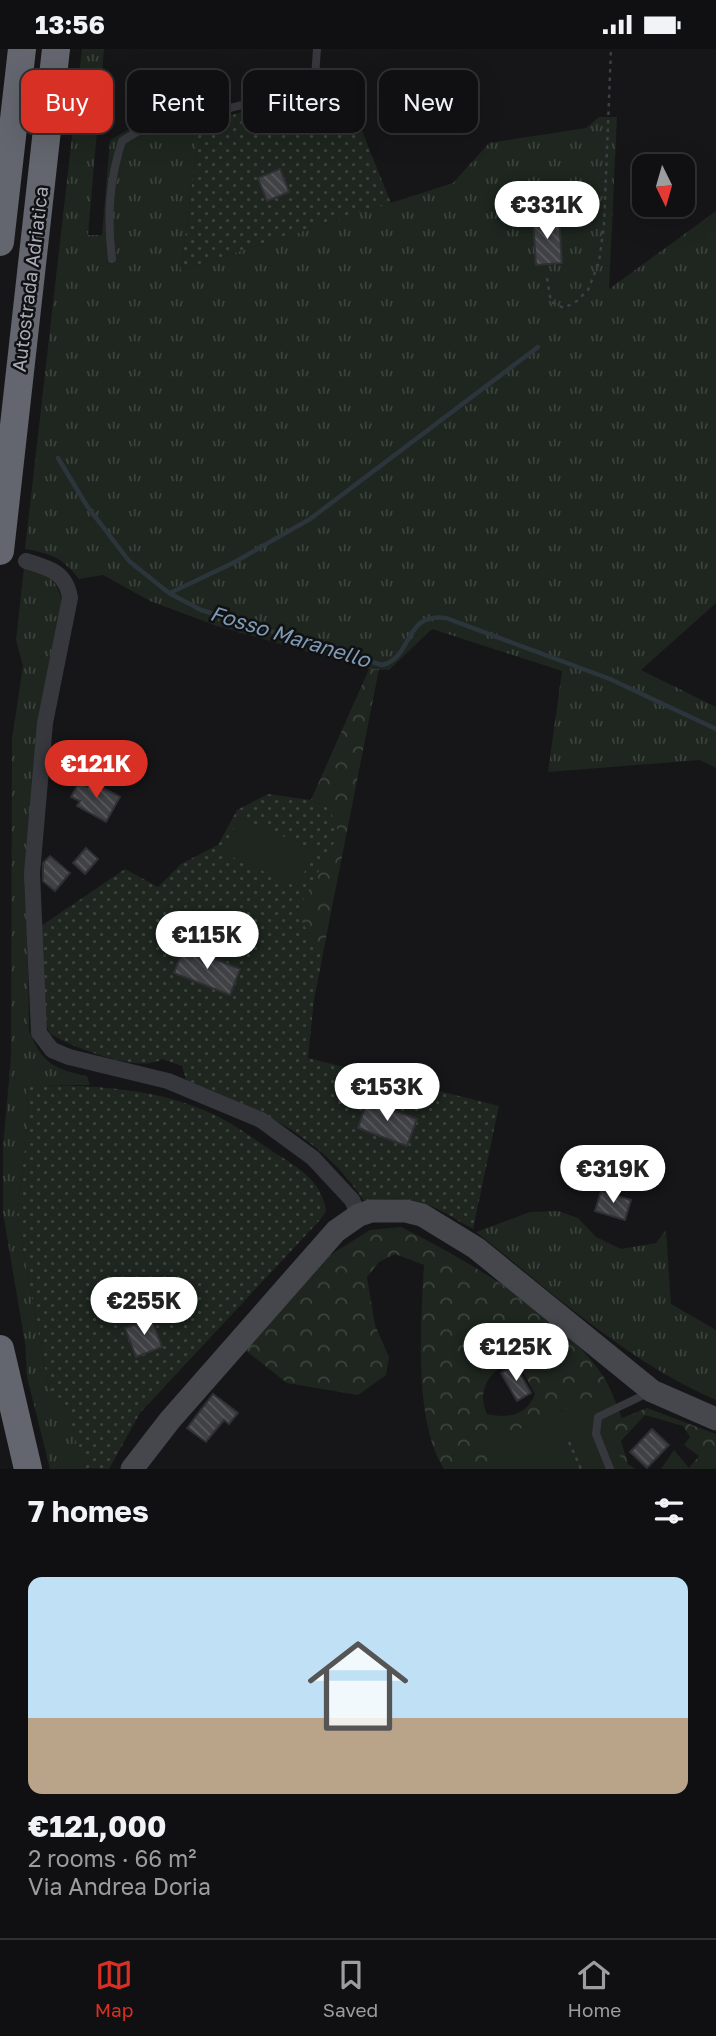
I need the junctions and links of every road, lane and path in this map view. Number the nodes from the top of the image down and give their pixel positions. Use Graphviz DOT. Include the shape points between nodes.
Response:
graph roads {
  1 [pos="22,49"];
  2 [pos="56,49"];
  3 [pos="317,49"];
  4 [pos="611,49"];
  5 [pos="0,242"];
  6 [pos="112,259"];
  7 [pos="547,278"];
  8 [pos="13,556"];
  9 [pos="359,1215"];
  10 [pos="0,1349"];
  11 [pos="652,1391"];
  12 [pos="716,1419"];
  13 [pos="569,1442"];
  14 [pos="28,1469"];
  15 [pos="132,1469"];
  16 [pos="581,1469"];
  17 [pos="610,1469"];
  1 -- 5 [label="highway, Autostrada Adriatica"];
  2 -- 8 [label="highway, Autostrada Adriatica"];
  3 -- 6 [label="lane" via="314,77 300,91 140,130 122,141 111,174 108,224"];
  4 -- 7 [label="path" via="599,262 587,290 564,308 551,302"];
  8 -- 9 [label="street" via="62,576 70,598 45,723 32,873 36,1006 44,1043 69,1057 168,1081 261,1120 313,1158 352,1200"];
  9 -- 11 [label="main road" via="406,1211 447,1228"];
  9 -- 15 [label="main road" via="336,1231"];
  10 -- 14 [label="highway"];
  11 -- 12 [label="main road"];
  11 -- 17 [label="lane" via="598,1417 596,1434"];
  13 -- 16 [label="path"];
}
